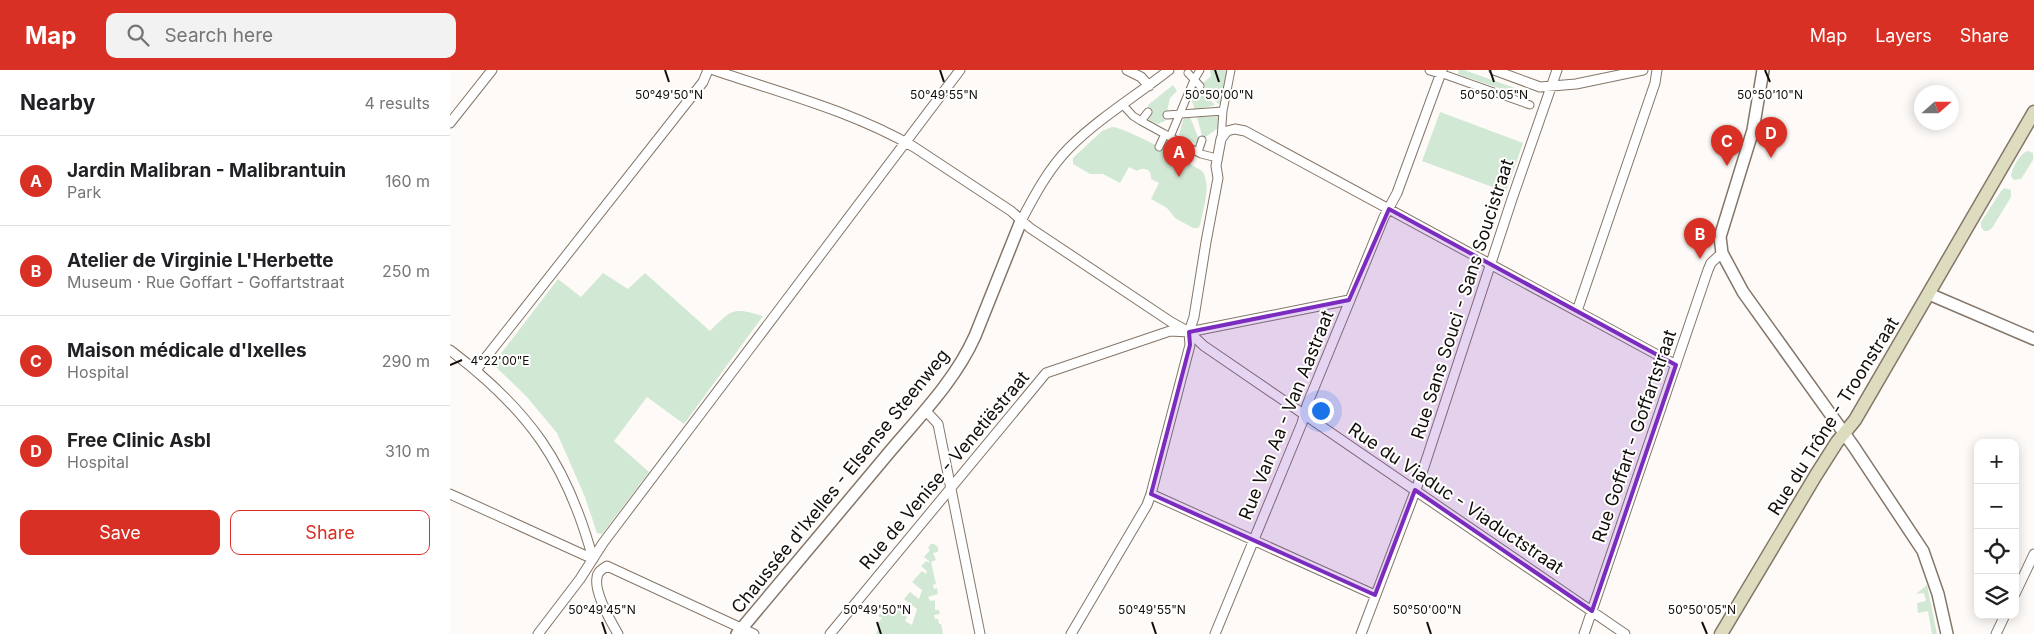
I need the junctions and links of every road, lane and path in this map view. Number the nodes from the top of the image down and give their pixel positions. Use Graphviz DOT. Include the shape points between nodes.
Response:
graph roads {
  1 [pos="492,70"];
  2 [pos="708,70"];
  3 [pos="714,70"];
  4 [pos="960,70"];
  5 [pos="1127,70"];
  6 [pos="1169,70"];
  7 [pos="1200,70"];
  8 [pos="1231,70"];
  9 [pos="1430,70"];
  10 [pos="1494,70"];
  11 [pos="1556,70"];
  12 [pos="1643,70"];
  13 [pos="1657,70"];
  14 [pos="1763,70"];
  15 [pos="1441,72"];
  16 [pos="1188,73"];
  17 [pos="1194,80"];
  18 [pos="1149,86"];
  19 [pos="1200,86"];
  20 [pos="1551,86"];
  21 [pos="1216,104"];
  22 [pos="1124,105"];
  23 [pos="1530,105"];
  24 [pos="1223,111"];
  25 [pos="1148,112"];
  26 [pos="2034,112"];
  27 [pos="1166,115"];
  28 [pos="1179,115"];
  29 [pos="1141,121"];
  30 [pos="450,124"];
  31 [pos="1168,135"];
  32 [pos="1221,139"];
  33 [pos="1202,140"];
  34 [pos="906,142"];
  35 [pos="1159,147"];
  36 [pos="1198,152"];
  37 [pos="1217,158"];
  38 [pos="1389,209"];
  39 [pos="1021,221"];
  40 [pos="1722,252"];
  41 [pos="1490,265"];
  42 [pos="1929,294"];
  43 [pos="1349,300"];
  44 [pos="1577,312"];
  45 [pos="1189,332"];
  46 [pos="2034,339"];
  47 [pos="450,350"];
  48 [pos="1676,365"];
  49 [pos="476,370"];
  50 [pos="925,410"];
  51 [pos="1304,414"];
  52 [pos="1844,434"];
  53 [pos="950,487"];
  54 [pos="1416,490"];
  55 [pos="450,494"];
  56 [pos="1151,494"];
  57 [pos="1253,540"];
  58 [pos="2034,554"];
  59 [pos="593,559"];
  60 [pos="2019,586"];
  61 [pos="1375,595"];
  62 [pos="1592,611"];
  63 [pos="2003,619"];
  64 [pos="739,632"];
  65 [pos="538,634"];
  66 [pos="618,634"];
  67 [pos="754,634"];
  68 [pos="830,634"];
  69 [pos="980,634"];
  70 [pos="1071,634"];
  71 [pos="1215,634"];
  72 [pos="1361,634"];
  73 [pos="1584,634"];
  74 [pos="1625,634"];
  75 [pos="1721,634"];
  76 [pos="1948,634"];
  77 [pos="1996,634"];
  1 -- 30 [label="street"];
  2 -- 49 [label="street" via="704,82"];
  3 -- 34 [label="street, Rue du Viaduc - Viaductstraat" via="832,109"];
  4 -- 34 [label="street"];
  5 -- 18 [label="street"];
  6 -- 18 [label="street, Chaussée d'Ixelles - Elsense Steenweg"];
  7 -- 17 [label="street"];
  8 -- 24 [label="street"];
  9 -- 15 [label="street"];
  10 -- 20 [label="street" via="1540,87"];
  11 -- 20 [label="street, Rue Sans Souci - Sans Soucistraat"];
  12 -- 20 [label="street"];
  13 -- 44 [label="street"];
  14 -- 40 [label="street" via="1753,130 1720,237"];
  15 -- 23 [label="street"];
  15 -- 38 [label="street, Rue Van Aa - Van Aastraat"];
  16 -- 17 [label="street"];
  17 -- 19 [label="street"];
  17 -- 28 [label="street"];
  18 -- 22 [label="street, Chaussée d'Ixelles - Elsense Steenweg"];
  20 -- 41 [label="street, Rue Sans Souci - Sans Soucistraat"];
  21 -- 24 [label="street"];
  22 -- 29 [label="street"];
  22 -- 39 [label="street, Chaussée d'Ixelles - Elsense Steenweg" via="1068,149"];
  24 -- 28 [label="street"];
  24 -- 32 [label="street"];
  25 -- 29 [label="street"];
  26 -- 42 [label="main road, Rue du Trône - Troonstraat"];
  27 -- 28 [label="street"];
  28 -- 31 [label="street"];
  29 -- 31 [label="street"];
  31 -- 35 [label="street"];
  31 -- 36 [label="street"];
  32 -- 37 [label="street"];
  32 -- 38 [label="street" via="1227,132 1245,131"];
  33 -- 36 [label="street"];
  34 -- 39 [label="street, Rue du Viaduc - Viaductstraat"];
  34 -- 59 [label="street"];
  36 -- 37 [label="street"];
  37 -- 45 [label="street" via="1218,178"];
  38 -- 41 [label="street"];
  38 -- 43 [label="street, Rue Van Aa - Van Aastraat"];
  39 -- 45 [label="street, Rue du Viaduc - Viaductstraat"];
  39 -- 50 [label="street, Chaussée d'Ixelles - Elsense Steenweg" via="969,350"];
  40 -- 48 [label="street, Rue Goffart - Goffartstraat" via="1708,270"];
  40 -- 52 [label="street" via="1743,292"];
  41 -- 44 [label="street"];
  41 -- 54 [label="street, Rue Sans Souci - Sans Soucistraat"];
  42 -- 46 [label="street"];
  42 -- 52 [label="main road, Rue du Trône - Troonstraat" via="1853,424"];
  43 -- 45 [label="street, Rue de Venise - Venetiëstraat"];
  43 -- 51 [label="street, Rue Van Aa - Van Aastraat"];
  44 -- 48 [label="street"];
  45 -- 51 [label="street, Rue du Viaduc - Viaductstraat" via="1204,346"];
  45 -- 53 [label="street, Rue de Venise - Venetiëstraat" via="1170,331 1046,373"];
  45 -- 56 [label="street" via="1190,345"];
  47 -- 49 [label="street"];
  48 -- 62 [label="street, Rue Goffart - Goffartstraat"];
  49 -- 59 [label="street" via="515,406 545,444 576,504"];
  50 -- 53 [label="street" via="938,424"];
  50 -- 64 [label="street, Chaussée d'Ixelles - Elsense Steenweg"];
  51 -- 54 [label="street, Rue du Viaduc - Viaductstraat"];
  51 -- 57 [label="street, Rue Van Aa - Van Aastraat"];
  52 -- 75 [label="main road, Rue du Trône - Troonstraat"];
  52 -- 76 [label="street" via="1923,550"];
  53 -- 68 [label="street, Rue de Venise - Venetiëstraat"];
  53 -- 69 [label="street"];
  54 -- 61 [label="street, Rue Sans Souci - Sans Soucistraat"];
  54 -- 62 [label="street, Rue du Viaduc - Viaductstraat"];
  55 -- 59 [label="street"];
  56 -- 57 [label="street"];
  56 -- 70 [label="street"];
  57 -- 61 [label="street"];
  57 -- 71 [label="street, Rue Van Aa - Van Aastraat"];
  58 -- 60 [label="street"];
  59 -- 65 [label="street"];
  61 -- 72 [label="street, Rue Sans Souci - Sans Soucistraat"];
  62 -- 73 [label="street, Rue Goffart - Goffartstraat"];
  62 -- 74 [label="street, Rue du Viaduc - Viaductstraat"];
  63 -- 77 [label="street"];
  64 -- 66 [label="street" via="607,566 596,577"];
  64 -- 67 [label="street"];
}
